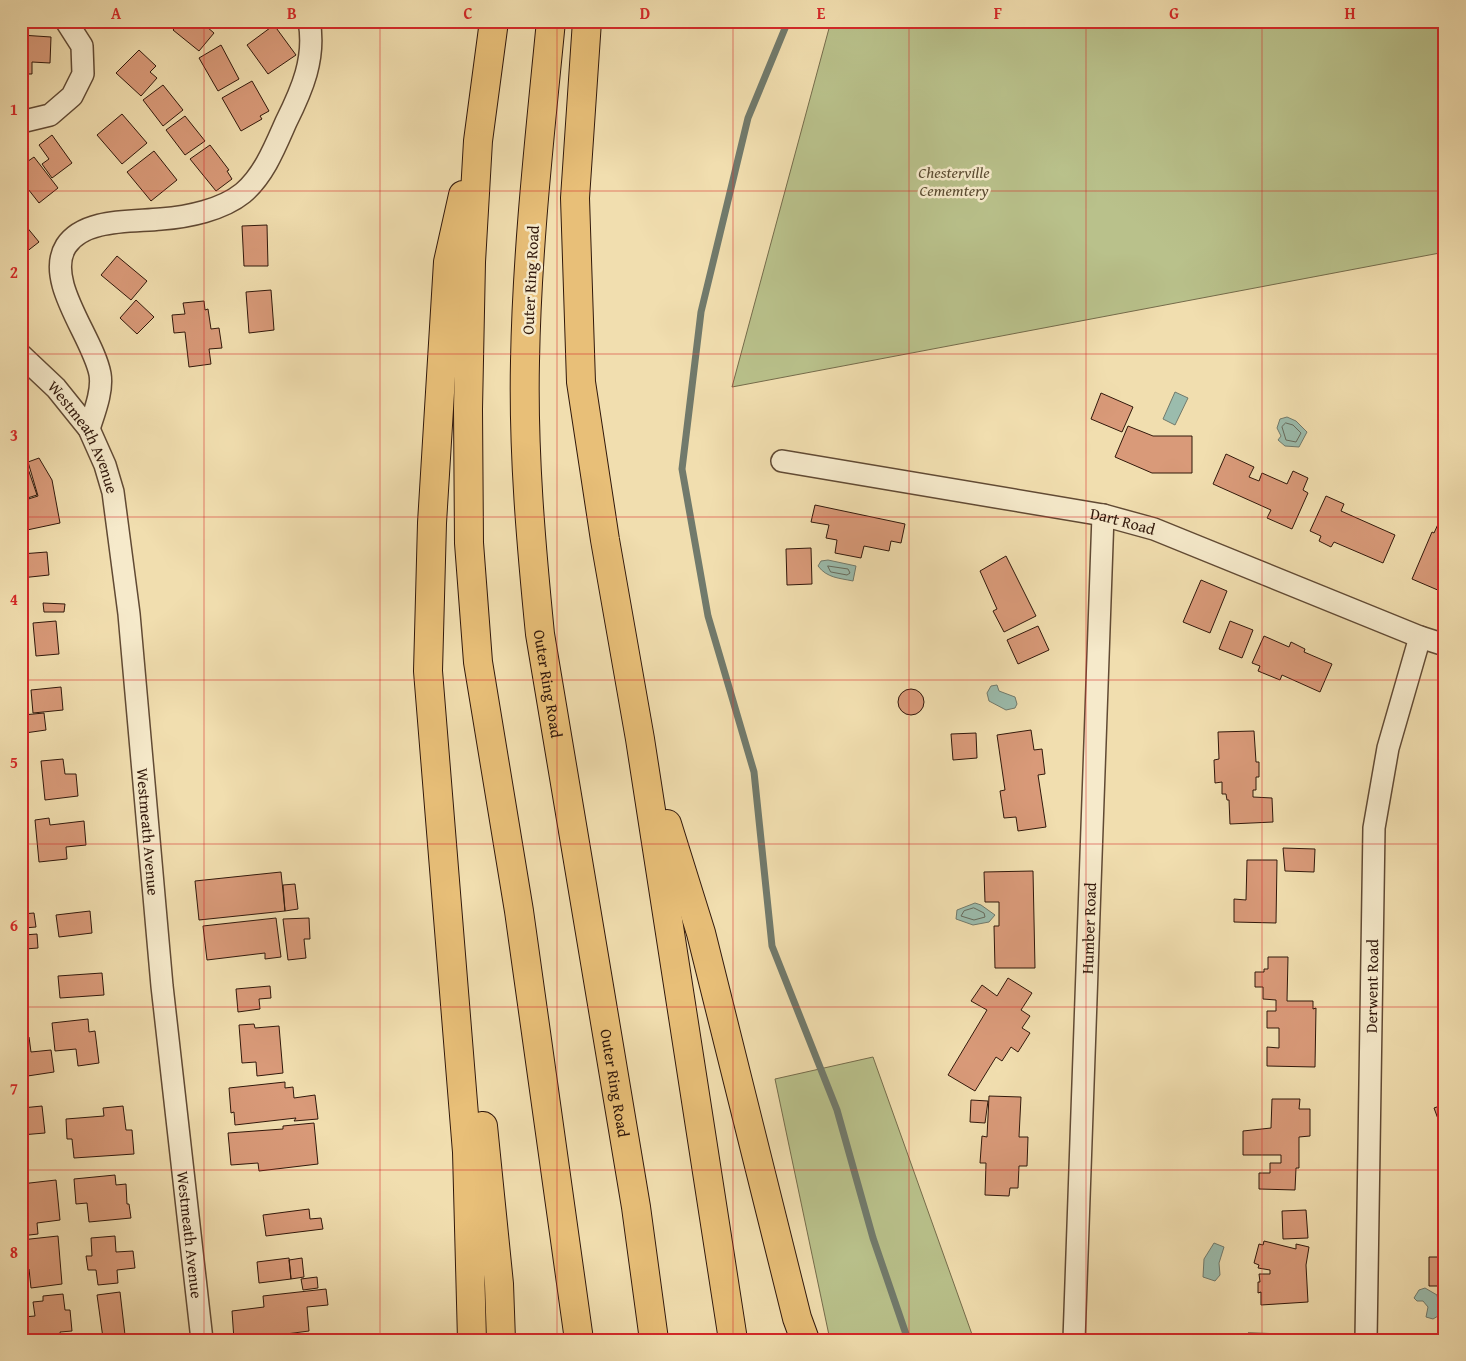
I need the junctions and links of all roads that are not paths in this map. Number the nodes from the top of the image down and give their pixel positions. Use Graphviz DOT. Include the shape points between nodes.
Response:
graph roads {
  1 [pos="66,21"];
  2 [pos="309,21"];
  3 [pos="494,21"];
  4 [pos="552,21"];
  5 [pos="587,21"];
  6 [pos="21,122"];
  7 [pos="478,140"];
  8 [pos="21,355"];
  9 [pos="89,429"];
  10 [pos="782,462"];
  11 [pos="1103,515"];
  12 [pos="1420,638"];
  13 [pos="1445,645"];
  14 [pos="640,739"];
  15 [pos="446,877"];
  16 [pos="202,1340"];
  17 [pos="472,1340"];
  18 [pos="501,1340"];
  19 [pos="579,1340"];
  20 [pos="654,1340"];
  21 [pos="734,1340"];
  22 [pos="805,1340"];
  23 [pos="1074,1340"];
  24 [pos="1366,1340"];
  1 -- 6 [label="street" via="82,46 83,74 72,96 50,115"];
  2 -- 9 [label="street" via="312,35 310,65 264,168 243,193 200,213 113,221 84,232 66,246 61,260 64,293 93,352 100,376"];
  3 -- 7 [label="highway"];
  4 -- 20 [label="highway, Outer Ring Road" via="532,229 525,362 530,540 540,634 636,1207"];
  5 -- 14 [label="highway" via="575,198 581,382 604,540"];
  7 -- 15 [label="highway" via="448,262 432,523 428,671"];
  7 -- 19 [label="highway" via="468,408 469,543 477,652 519,911"];
  8 -- 9 [label="street, Westmeath Avenue" via="56,388"];
  9 -- 16 [label="street, Westmeath Avenue" via="113,492 129,614 162,986"];
  10 -- 11 [label="street, Dart Road"];
  11 -- 12 [label="street, Dart Road" via="1154,529"];
  11 -- 23 [label="street, Humber Road"];
  12 -- 13 [label="street, Dart Road"];
  12 -- 24 [label="street, Derwent Road" via="1388,748 1374,828"];
  14 -- 21 [label="highway"];
  14 -- 22 [label="highway" via="701,933"];
  15 -- 17 [label="highway" via="467,1152"];
  15 -- 18 [label="highway" via="483,1128 499,1284"];
}
